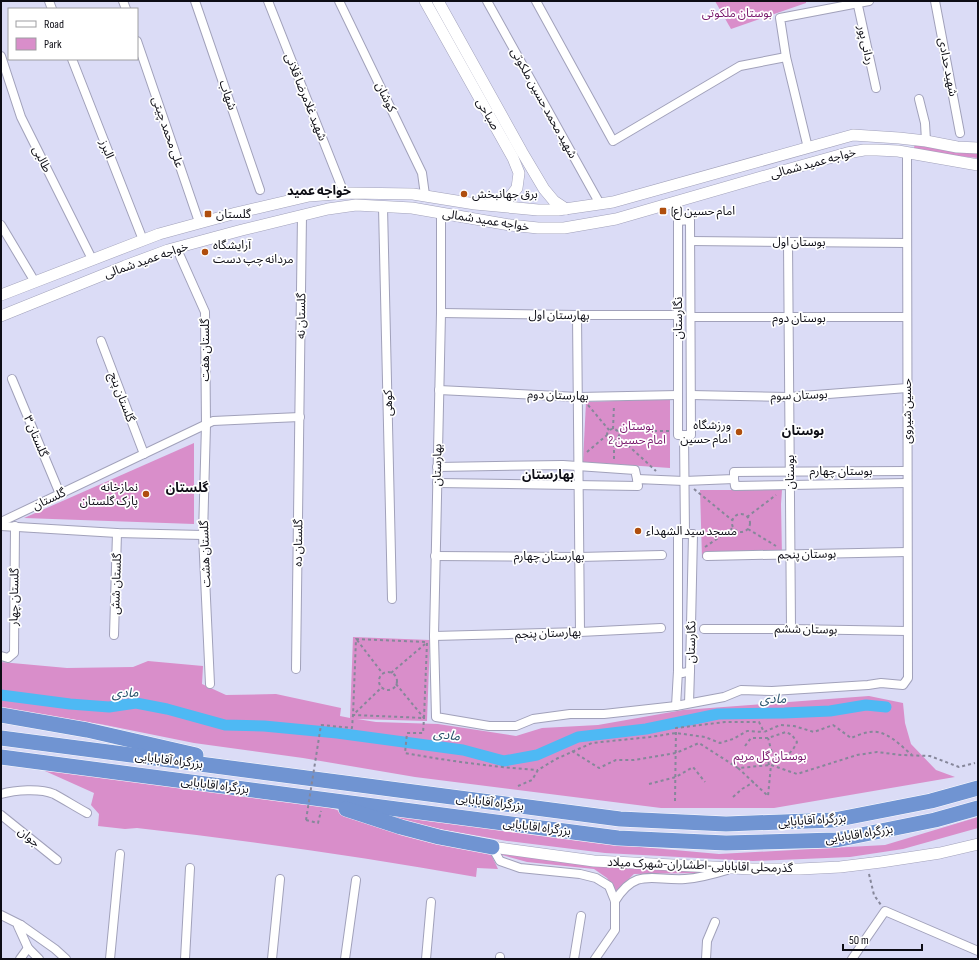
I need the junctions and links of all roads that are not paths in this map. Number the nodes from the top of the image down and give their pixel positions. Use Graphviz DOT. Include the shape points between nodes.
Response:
graph roads {
  1 [pos="195,1"];
  2 [pos="268,1"];
  3 [pos="339,1"];
  4 [pos="425,1"];
  5 [pos="438,1"];
  6 [pos="487,1"];
  7 [pos="536,1"];
  8 [pos="869,1"];
  9 [pos="935,1"];
  10 [pos="857,2"];
  11 [pos="138,44"];
  12 [pos="1,56"];
  13 [pos="786,57"];
  14 [pos="72,60"];
  15 [pos="876,88"];
  16 [pos="919,99"];
  17 [pos="500,123"];
  18 [pos="960,133"];
  19 [pos="906,139"];
  20 [pos="926,141"];
  21 [pos="808,148"];
  22 [pos="978,148"];
  23 [pos="907,153"];
  24 [pos="978,165"];
  25 [pos="260,190"];
  26 [pos="344,193"];
  27 [pos="309,196"];
  28 [pos="425,196"];
  29 [pos="678,201"];
  30 [pos="475,204"];
  31 [pos="600,204"];
  32 [pos="383,207"];
  33 [pos="566,209"];
  34 [pos="306,214"];
  35 [pos="441,214"];
  36 [pos="678,221"];
  37 [pos="199,222"];
  38 [pos="1,224"];
  39 [pos="143,240"];
  40 [pos="690,241"];
  41 [pos="788,242"];
  42 [pos="907,243"];
  43 [pos="180,256"];
  44 [pos="92,260"];
  45 [pos="35,282"];
  46 [pos="1,295"];
  47 [pos="441,313"];
  48 [pos="577,315"];
  49 [pos="678,315"];
  50 [pos="1,316"];
  51 [pos="691,317"];
  52 [pos="907,317"];
  53 [pos="789,318"];
  54 [pos="101,341"];
  55 [pos="12,379"];
  56 [pos="907,388"];
  57 [pos="439,390"];
  58 [pos="678,395"];
  59 [pos="691,395"];
  60 [pos="579,397"];
  61 [pos="789,397"];
  62 [pos="300,417"];
  63 [pos="206,425"];
  64 [pos="680,434"];
  65 [pos="144,454"];
  66 [pos="578,463"];
  67 [pos="437,467"];
  68 [pos="790,471"];
  69 [pos="906,471"];
  70 [pos="637,479"];
  71 [pos="734,479"];
  72 [pos="684,481"];
  73 [pos="437,483"];
  74 [pos="907,483"];
  75 [pos="790,484"];
  76 [pos="578,486"];
  77 [pos="60,494"];
  78 [pos="1,522"];
  79 [pos="1,526"];
  80 [pos="15,526"];
  81 [pos="117,533"];
  82 [pos="685,534"];
  83 [pos="203,535"];
  84 [pos="907,552"];
  85 [pos="790,554"];
  86 [pos="662,555"];
  87 [pos="435,556"];
  88 [pos="707,556"];
  89 [pos="579,557"];
  90 [pos="392,599"];
  91 [pos="662,628"];
  92 [pos="704,629"];
  93 [pos="791,629"];
  94 [pos="908,631"];
  95 [pos="580,632"];
  96 [pos="114,635"];
  97 [pos="434,636"];
  98 [pos="1,656"];
  99 [pos="296,669"];
  100 [pos="678,671"];
  101 [pos="690,672"];
  102 [pos="210,684"];
  103 [pos="689,703"];
  104 [pos="676,706"];
  105 [pos="1,715"];
  106 [pos="1,738"];
  107 [pos="1,757"];
  108 [pos="1,766"];
  109 [pos="95,770"];
  110 [pos="281,775"];
  111 [pos="978,788"];
  112 [pos="1,794"];
  113 [pos="316,800"];
  114 [pos="978,808"];
  115 [pos="87,813"];
  116 [pos="1,815"];
  117 [pos="978,844"];
  118 [pos="492,847"];
  119 [pos="120,854"];
  120 [pos="57,860"];
  121 [pos="190,868"];
  122 [pos="732,868"];
  123 [pos="280,879"];
  124 [pos="356,880"];
  125 [pos="615,901"];
  126 [pos="431,902"];
  127 [pos="1,915"];
  128 [pos="581,916"];
  129 [pos="715,922"];
  130 [pos="21,925"];
  131 [pos="28,948"];
  132 [pos="978,951"];
  133 [pos="20,959"];
  134 [pos="39,959"];
  135 [pos="66,959"];
  136 [pos="110,959"];
  137 [pos="185,959"];
  138 [pos="272,959"];
  139 [pos="345,959"];
  140 [pos="426,959"];
  141 [pos="574,959"];
  142 [pos="595,959"];
  143 [pos="706,959"];
  144 [pos="852,959"];
  1 -- 25 [label="street, شهاب"];
  2 -- 26 [label="street, شهید غلامرضا قلانی"];
  3 -- 28 [label="street, کوشان" via="422,173"];
  4 -- 17 [label="main road, صباحی"];
  5 -- 17 [label="main road, صباحی"];
  6 -- 31 [label="street, شهید محمد حسین ملکوتی"];
  7 -- 13 [label="street" via="613,141 740,66"];
  8 -- 10 [label="street"];
  9 -- 18 [label="street, شهید حدادی"];
  10 -- 13 [label="street" via="780,18"];
  10 -- 15 [label="street, ردانی پور"];
  11 -- 37 [label="street, علی محمد چیتی"];
  12 -- 44 [label="street, طالبی" via="21,117"];
  13 -- 21 [label="street"];
  14 -- 39 [label="street, البرز"];
  16 -- 20 [label="street"];
  17 -- 30 [label="main road, صباحی" via="519,173 517,188 509,198"];
  17 -- 33 [label="main road, صباحی" via="544,188 554,201"];
  19 -- 20 [label="main road, خواجه عمید شمالی"];
  19 -- 21 [label="main road, خواجه عمید شمالی" via="853,135"];
  19 -- 23 [label="main road"];
  20 -- 22 [label="main road, خواجه عمید شمالی"];
  21 -- 31 [label="main road, خواجه عمید شمالی"];
  23 -- 24 [label="main road, خواجه عمید شمالی"];
  23 -- 29 [label="main road, خواجه عمید شمالی" via="864,150 847,153"];
  23 -- 42 [label="street, حسین شیروی"];
  26 -- 27 [label="main road, خواجه عمید شمالی"];
  26 -- 28 [label="main road, خواجه عمید شمالی"];
  27 -- 34 [label="main road"];
  27 -- 37 [label="main road, خواجه عمید شمالی"];
  28 -- 30 [label="main road, خواجه عمید شمالی"];
  29 -- 35 [label="main road, خواجه عمید شمالی" via="616,219 564,228 524,227"];
  29 -- 36 [label="street, نگارستان"];
  30 -- 33 [label="main road, خواجه عمید شمالی" via="538,210"];
  31 -- 33 [label="main road, خواجه عمید شمالی"];
  32 -- 34 [label="main road, خواجه عمید شمالی" via="356,205"];
  32 -- 35 [label="main road, خواجه عمید شمالی" via="412,208"];
  32 -- 90 [label="street, کوهی"];
  34 -- 50 [label="main road, خواجه عمید شمالی" via="168,250"];
  34 -- 62 [label="street, گلستان نه"];
  35 -- 47 [label="street, بهارستان"];
  36 -- 40 [label="street" via="690,220"];
  36 -- 49 [label="street, نگارستان"];
  37 -- 39 [label="main road, خواجه عمید شمالی"];
  38 -- 45 [label="street"];
  39 -- 44 [label="main road, خواجه عمید شمالی"];
  40 -- 41 [label="street, بوستان اول"];
  40 -- 51 [label="street"];
  41 -- 42 [label="street, بوستان اول"];
  41 -- 53 [label="street, بوستان"];
  42 -- 52 [label="street, حسین شیروی"];
  43 -- 63 [label="street, گلستان هفت" via="205,312"];
  44 -- 45 [label="main road, خواجه عمید شمالی"];
  45 -- 46 [label="main road, خواجه عمید شمالی"];
  47 -- 48 [label="street, بهارستان اول"];
  47 -- 57 [label="street, بهارستان"];
  48 -- 49 [label="street, بهارستان اول"];
  48 -- 60 [label="street"];
  49 -- 58 [label="street, نگارستان"];
  51 -- 53 [label="street, بوستان دوم"];
  51 -- 59 [label="street"];
  52 -- 53 [label="street, بوستان دوم"];
  52 -- 56 [label="street, حسین شیروی"];
  53 -- 61 [label="street, بوستان"];
  54 -- 65 [label="street, گلستان پنج"];
  55 -- 77 [label="street, گلستان ۳"];
  56 -- 61 [label="street, بوستان سوم"];
  56 -- 69 [label="street, حسین شیروی"];
  57 -- 60 [label="street, بهارستان دوم"];
  57 -- 67 [label="street, بهارستان"];
  58 -- 60 [label="street, بهارستان دوم"];
  58 -- 64 [label="street, نگارستان"];
  59 -- 61 [label="street, بوستان سوم"];
  59 -- 64 [label="street" via="691,435"];
  60 -- 66 [label="street"];
  61 -- 68 [label="street, بوستان"];
  62 -- 63 [label="street, گلستان" via="213,421"];
  62 -- 99 [label="street, گلستان ده"];
  63 -- 65 [label="street, گلستان"];
  63 -- 83 [label="street, گلستان هشت"];
  64 -- 72 [label="street, نگارستان"];
  65 -- 77 [label="street, گلستان"];
  66 -- 67 [label="street"];
  66 -- 70 [label="street" via="636,470"];
  66 -- 76 [label="street"];
  67 -- 73 [label="street, بهارستان"];
  68 -- 69 [label="street, بوستان چهارم"];
  68 -- 71 [label="street, بوستان چهارم" via="734,472"];
  68 -- 75 [label="street, بوستان"];
  69 -- 74 [label="street, حسین شیروی"];
  70 -- 72 [label="street, بوستان چهارم"];
  70 -- 76 [label="street" via="638,486"];
  71 -- 72 [label="street, بوستان چهارم"];
  71 -- 75 [label="street, بوستان چهارم" via="735,486"];
  72 -- 82 [label="street, نگارستان"];
  73 -- 76 [label="street"];
  73 -- 87 [label="street, بهارستان"];
  74 -- 75 [label="street, بوستان چهارم"];
  74 -- 84 [label="street, حسین شیروی"];
  75 -- 85 [label="street, بوستان"];
  76 -- 89 [label="street"];
  77 -- 78 [label="street, گلستان"];
  79 -- 80 [label="street"];
  80 -- 81 [label="street"];
  80 -- 98 [label="street, گلستان چهار" via="14,653 8,658"];
  81 -- 83 [label="street"];
  81 -- 96 [label="street, گلستان شش"];
  82 -- 100 [label="street, نگارستان" via="678,534"];
  82 -- 101 [label="street, نگارستان" via="693,534"];
  83 -- 102 [label="street, گلستان هشت"];
  84 -- 85 [label="street, بوستان پنجم"];
  84 -- 94 [label="street, حسین شیروی"];
  85 -- 88 [label="street, بوستان پنجم"];
  85 -- 93 [label="street, بوستان"];
  86 -- 89 [label="street, بهارستان چهارم"];
  87 -- 89 [label="street, بهارستان چهارم"];
  87 -- 97 [label="street, بهارستان"];
  89 -- 95 [label="street"];
  91 -- 95 [label="street, بهارستان پنجم"];
  92 -- 93 [label="street, بوستان ششم"];
  93 -- 94 [label="street, بوستان ششم"];
  94 -- 103 [label="street, حسین شیروی" via="908,678 903,685 881,683 772,691 741,690 724,697"];
  95 -- 97 [label="street, بهارستان پنجم"];
  97 -- 104 [label="street, بهارستان" via="436,717 489,726 516,726 533,719 570,714 604,714"];
  100 -- 101 [label="street, نگارستان" via="683,674"];
  100 -- 104 [label="street"];
  101 -- 103 [label="street"];
  103 -- 104 [label="street"];
  105 -- 110 [label="highway" via="87,730"];
  106 -- 110 [label="highway, بزرگراه آقابابایی"];
  107 -- 109 [label="highway"];
  108 -- 109 [label="highway"];
  109 -- 113 [label="highway, بزرگراه اقابابایی"];
  110 -- 111 [label="highway, بزرگراه آقابابایی" via="620,819 726,824 834,820 931,802"];
  112 -- 115 [label="street" via="26,790 52,794"];
  113 -- 114 [label="highway, بزرگراه اقابابایی" via="618,838 726,844 836,840 935,820"];
  113 -- 118 [label="highway" via="401,827"];
  116 -- 120 [label="street, جوان"];
  117 -- 122 [label="main road, گذرمحلی اقابابایی-اطشاران-شهرک میلاد" via="940,853 866,864 800,869"];
  118 -- 122 [label="main road, گذرمحلی اقابابایی-اطشاران-شهرک میلاد" via="594,861"];
  118 -- 125 [label="street" via="500,861 520,868 596,878 609,886"];
  119 -- 136 [label="street"];
  121 -- 137 [label="street"];
  122 -- 125 [label="street" via="711,875 684,879 656,877 635,880 622,890"];
  123 -- 138 [label="street"];
  124 -- 139 [label="street"];
  125 -- 142 [label="street" via="615,930"];
  126 -- 140 [label="street"];
  127 -- 130 [label="street"];
  128 -- 141 [label="street"];
  129 -- 143 [label="street" via="707,941"];
  130 -- 131 [label="street" via="18,926"];
  130 -- 135 [label="street"];
  131 -- 133 [label="street"];
  131 -- 134 [label="street"];
  132 -- 144 [label="street" via="885,911"];
}
